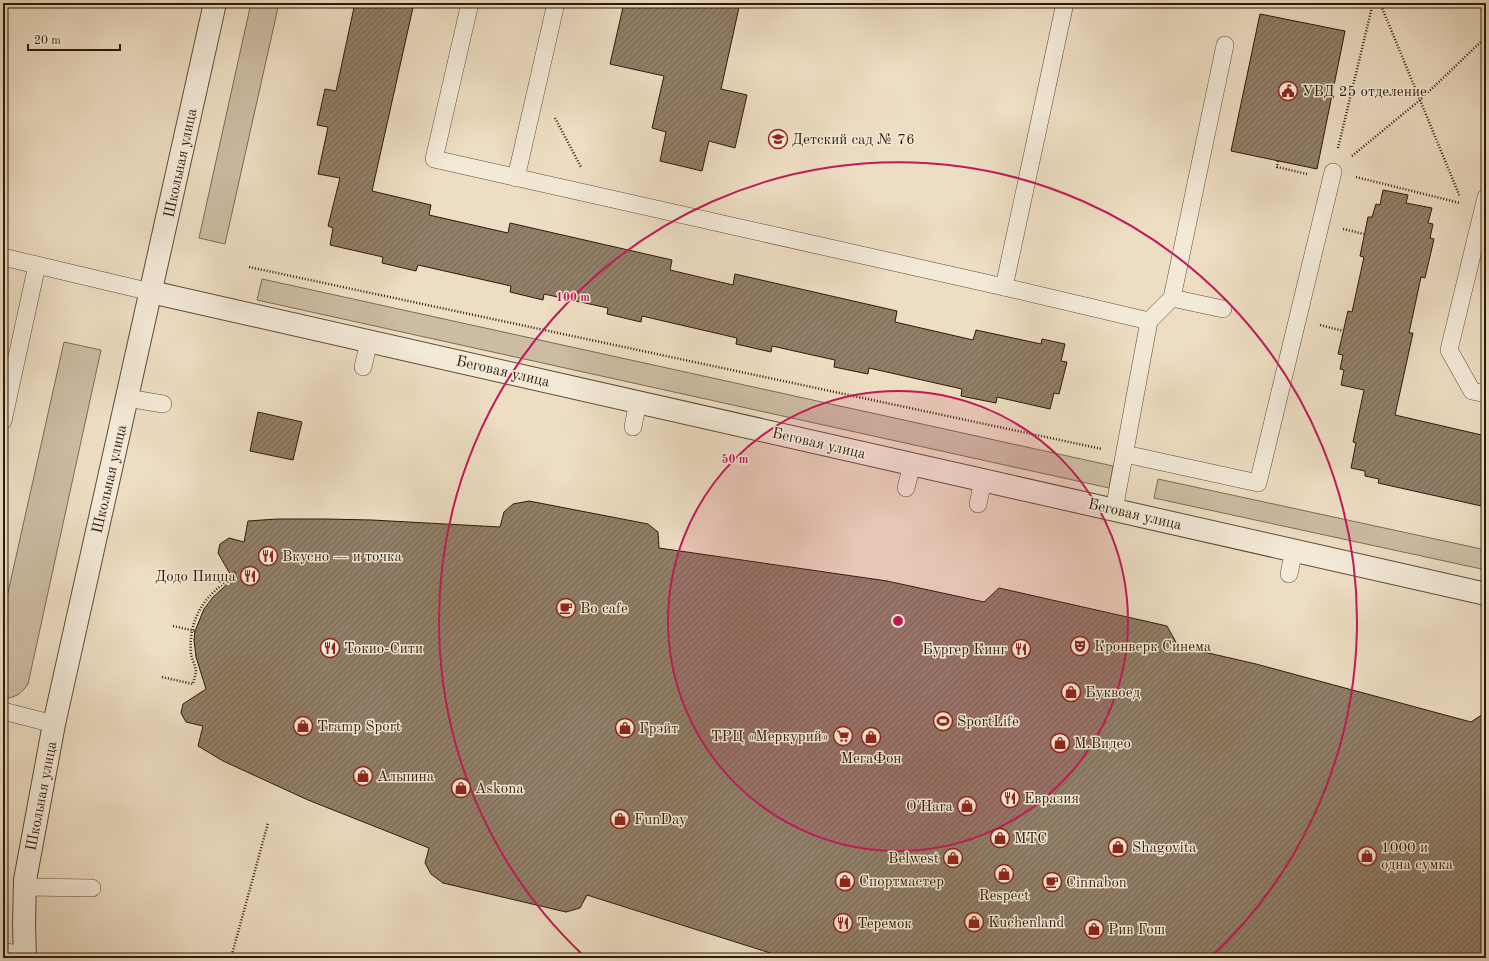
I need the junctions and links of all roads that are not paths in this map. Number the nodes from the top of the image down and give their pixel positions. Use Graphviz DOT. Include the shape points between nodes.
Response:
graph roads {
  1 [pos="215,3"];
  2 [pos="470,3"];
  3 [pos="556,3"];
  4 [pos="1065,3"];
  5 [pos="1225,45"];
  6 [pos="1332,176"];
  7 [pos="516,178"];
  8 [pos="1486,197"];
  9 [pos="3,257"];
  10 [pos="37,265"];
  11 [pos="1004,287"];
  12 [pos="151,292"];
  13 [pos="1172,298"];
  14 [pos="1223,309"];
  15 [pos="1149,321"];
  16 [pos="369,341"];
  17 [pos="363,367"];
  18 [pos="1486,394"];
  19 [pos="127,398"];
  20 [pos="638,402"];
  21 [pos="163,404"];
  22 [pos="3,421"];
  23 [pos="633,427"];
  24 [pos="1125,454"];
  25 [pos="912,464"];
  26 [pos="983,480"];
  27 [pos="906,488"];
  28 [pos="978,504"];
  29 [pos="1114,510"];
  30 [pos="1294,550"];
  31 [pos="1289,574"];
  32 [pos="1486,594"];
  33 [pos="3,711"];
  34 [pos="54,724"];
  35 [pos="25,887"];
  36 [pos="92,888"];
  37 [pos="3,951"];
  38 [pos="25,957"];
  1 -- 12 [label="street, Школьная улица"];
  2 -- 7 [label="lane" via="434,159"];
  3 -- 7 [label="lane"];
  4 -- 11 [label="lane"];
  5 -- 13 [label="lane"];
  6 -- 24 [label="lane" via="1258,484"];
  7 -- 11 [label="lane"];
  8 -- 18 [label="lane" via="1449,350 1472,391"];
  9 -- 10 [label="lane"];
  10 -- 12 [label="lane"];
  10 -- 22 [label="lane"];
  11 -- 15 [label="lane"];
  12 -- 16 [label="street, Беговая улица"];
  12 -- 19 [label="street, Школьная улица"];
  13 -- 14 [label="lane"];
  13 -- 15 [label="lane"];
  15 -- 24 [label="lane"];
  16 -- 17 [label="lane"];
  16 -- 20 [label="street, Беговая улица"];
  19 -- 21 [label="lane"];
  19 -- 34 [label="street, Школьная улица"];
  20 -- 23 [label="lane"];
  20 -- 25 [label="street, Беговая улица"];
  24 -- 29 [label="lane"];
  25 -- 26 [label="street, Беговая улица"];
  25 -- 27 [label="lane"];
  26 -- 28 [label="lane"];
  26 -- 29 [label="street, Беговая улица"];
  29 -- 30 [label="street, Беговая улица"];
  30 -- 31 [label="lane"];
  30 -- 32 [label="street, Беговая улица"];
  33 -- 34 [label="lane"];
  34 -- 35 [label="street, Школьная улица"];
  35 -- 36 [label="lane"];
  35 -- 38 [label="street, Школьная улица"];
  37 -- 38 [label="lane"];
}
